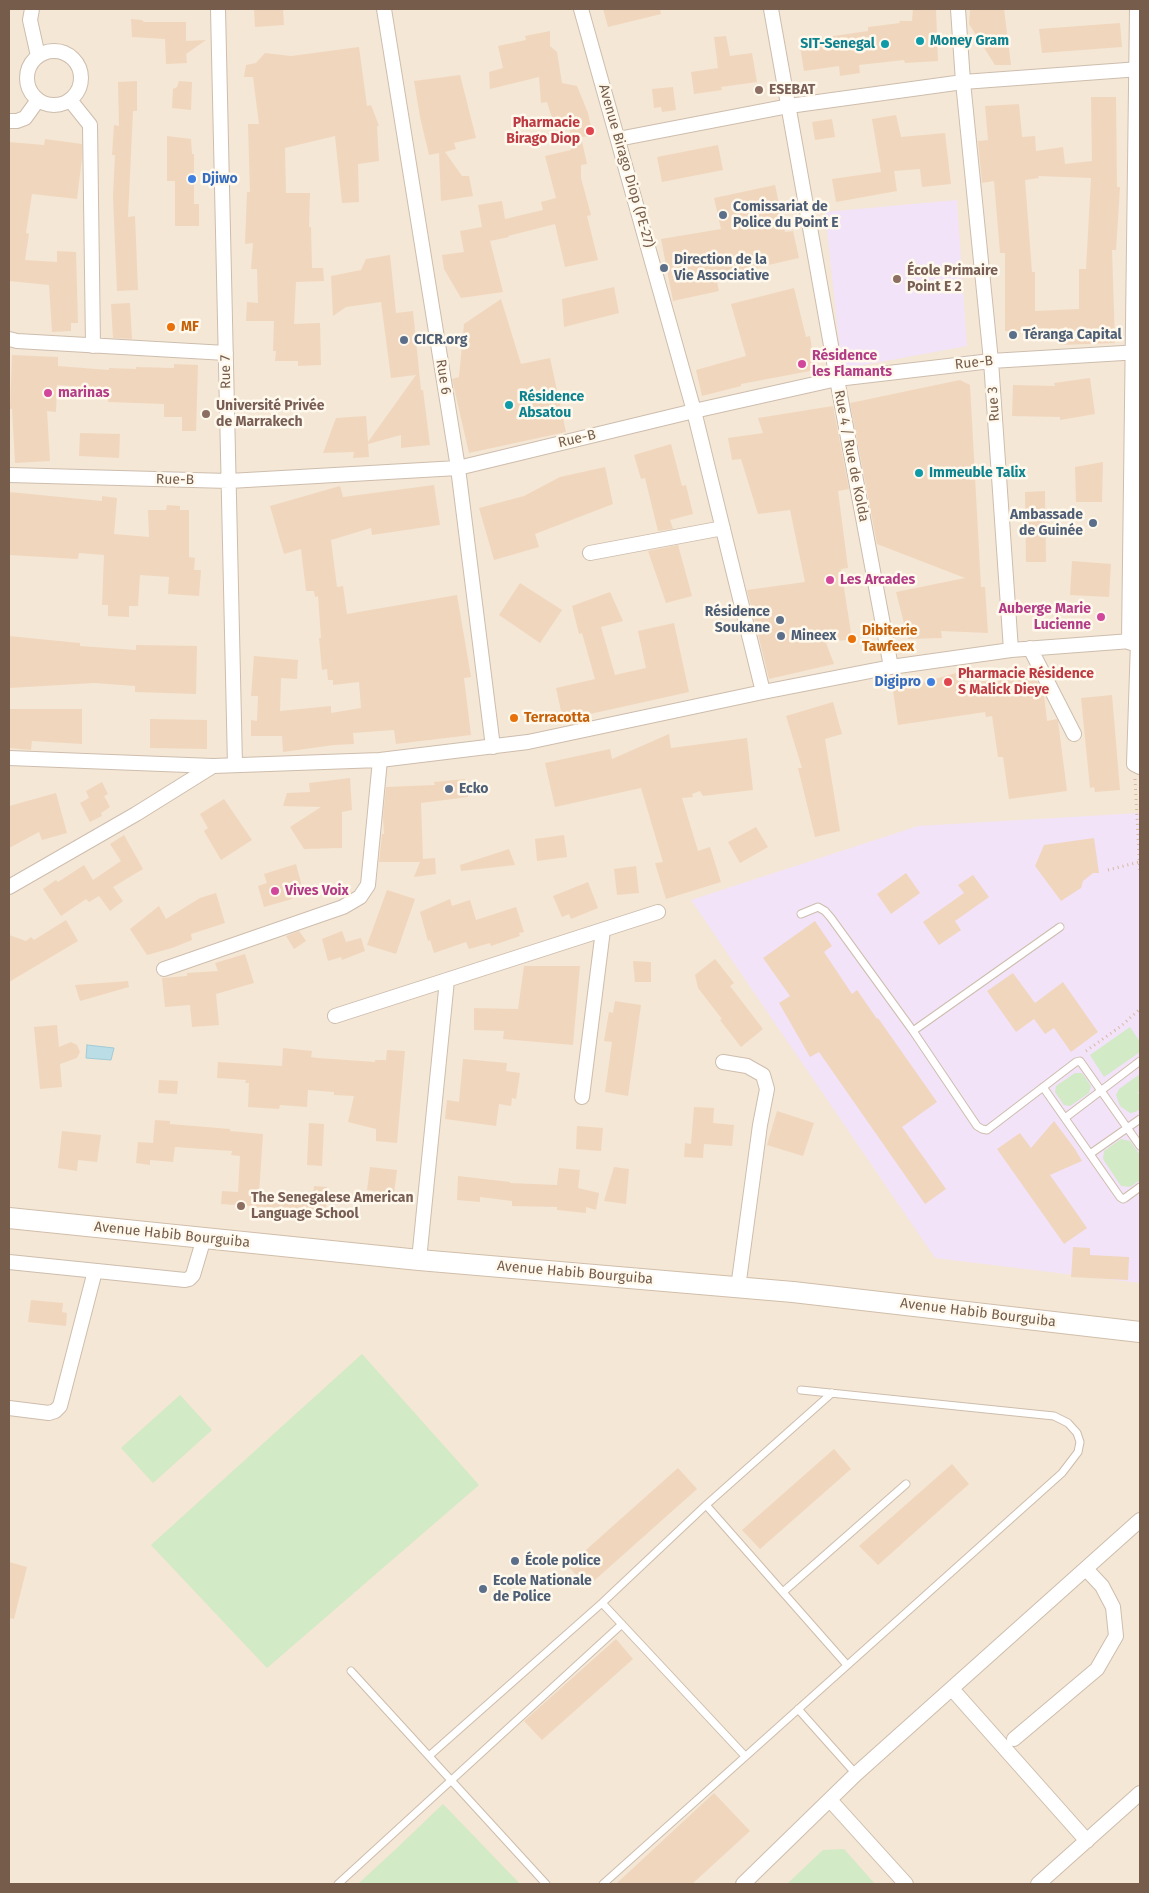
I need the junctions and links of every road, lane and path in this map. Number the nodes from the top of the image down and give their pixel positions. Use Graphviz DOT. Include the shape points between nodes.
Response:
graph roads {
  1 [pos="32,9"];
  2 [pos="218,9"];
  3 [pos="384,9"];
  4 [pos="581,9"];
  5 [pos="771,9"];
  6 [pos="958,9"];
  7 [pos="1138,9"];
  8 [pos="38,56"];
  9 [pos="1139,69"];
  10 [pos="963,82"];
  11 [pos="38,100"];
  12 [pos="70,100"];
  13 [pos="789,106"];
  14 [pos="9,121"];
  15 [pos="618,139"];
  16 [pos="9,339"];
  17 [pos="93,346"];
  18 [pos="226,352"];
  19 [pos="1137,352"];
  20 [pos="991,361"];
  21 [pos="837,379"];
  22 [pos="694,411"];
  23 [pos="458,468"];
  24 [pos="9,475"];
  25 [pos="229,481"];
  26 [pos="723,528"];
  27 [pos="590,553"];
  28 [pos="1137,641"];
  29 [pos="1030,648"];
  30 [pos="1011,650"];
  31 [pos="891,667"];
  32 [pos="763,692"];
  33 [pos="1074,734"];
  34 [pos="493,747"];
  35 [pos="9,758"];
  36 [pos="380,760"];
  37 [pos="235,765"];
  38 [pos="1137,765"];
  39 [pos="213,766"];
  40 [pos="1139,862"];
  41 [pos="1108,870"];
  42 [pos="1140,874"];
  43 [pos="9,887"];
  44 [pos="658,912"];
  45 [pos="801,914"];
  46 [pos="1060,927"];
  47 [pos="603,930"];
  48 [pos="164,969"];
  49 [pos="447,980"];
  50 [pos="1140,1009"];
  51 [pos="335,1016"];
  52 [pos="913,1031"];
  53 [pos="1080,1061"];
  54 [pos="1140,1061"];
  55 [pos="723,1062"];
  56 [pos="1043,1087"];
  57 [pos="1102,1091"];
  58 [pos="582,1097"];
  59 [pos="1065,1118"];
  60 [pos="1140,1119"];
  61 [pos="1127,1127"];
  62 [pos="1140,1146"];
  63 [pos="1090,1154"];
  64 [pos="1140,1187"];
  65 [pos="9,1218"];
  66 [pos="204,1238"];
  67 [pos="419,1260"];
  68 [pos="9,1262"];
  69 [pos="95,1271"];
  70 [pos="738,1288"];
  71 [pos="1140,1332"];
  72 [pos="801,1390"];
  73 [pos="832,1393"];
  74 [pos="10,1411"];
  75 [pos="906,1484"];
  76 [pos="706,1505"];
  77 [pos="1140,1520"];
  78 [pos="1086,1569"];
  79 [pos="783,1592"];
  80 [pos="602,1603"];
  81 [pos="622,1624"];
  82 [pos="848,1665"];
  83 [pos="350,1672"];
  84 [pos="952,1689"];
  85 [pos="798,1709"];
  86 [pos="1014,1739"];
  87 [pos="429,1756"];
  88 [pos="745,1756"];
  89 [pos="856,1774"];
  90 [pos="451,1781"];
  91 [pos="1140,1793"];
  92 [pos="830,1800"];
  93 [pos="1087,1841"];
  94 [pos="338,1884"];
  95 [pos="546,1884"];
  96 [pos="603,1884"];
  97 [pos="743,1884"];
  98 [pos="906,1884"];
  99 [pos="1038,1884"];
  1 -- 8 [label="street" via="30,20"];
  2 -- 18 [label="street, Rue 7"];
  3 -- 23 [label="street, Rue 6"];
  4 -- 15 [label="street, Avenue Birago Diop (PE-27)"];
  5 -- 13 [label="street, Rue 4 / Rue de Kolda"];
  6 -- 10 [label="street, Rue 3"];
  7 -- 9 [label="street"];
  8 -- 11 [label="street" via="32,62 27,78 28,86"];
  8 -- 12 [label="street" via="45,52 62,52 75,62 81,78"];
  9 -- 10 [label="street"];
  9 -- 19 [label="street"];
  10 -- 13 [label="street"];
  10 -- 20 [label="street, Rue 3"];
  11 -- 12 [label="street" via="54,105"];
  11 -- 14 [label="street" via="25,118"];
  12 -- 17 [label="street" via="90,125"];
  13 -- 15 [label="street"];
  13 -- 21 [label="street, Rue 4 / Rue de Kolda"];
  15 -- 22 [label="street, Avenue Birago Diop (PE-27)"];
  16 -- 17 [label="street"];
  17 -- 18 [label="street"];
  18 -- 25 [label="street, Rue 7"];
  19 -- 20 [label="street, Rue-B"];
  19 -- 28 [label="street"];
  20 -- 21 [label="street, Rue-B"];
  20 -- 30 [label="street, Rue 3"];
  21 -- 22 [label="street, Rue-B"];
  21 -- 31 [label="street, Rue 4 / Rue de Kolda"];
  22 -- 23 [label="street, Rue-B"];
  22 -- 26 [label="street, Avenue Birago Diop (PE-27)"];
  23 -- 25 [label="street, Rue-B"];
  23 -- 34 [label="street, Rue 6"];
  24 -- 25 [label="street, Rue-B"];
  25 -- 37 [label="street, Rue 7"];
  26 -- 27 [label="street"];
  26 -- 32 [label="street, Avenue Birago Diop (PE-27)"];
  28 -- 29 [label="street"];
  28 -- 38 [label="street"];
  29 -- 30 [label="street"];
  29 -- 33 [label="street"];
  30 -- 31 [label="street"];
  31 -- 32 [label="street"];
  32 -- 34 [label="street"];
  34 -- 36 [label="street"];
  35 -- 39 [label="street"];
  36 -- 37 [label="street"];
  36 -- 48 [label="street" via="368,885 360,897 343,906"];
  37 -- 39 [label="street"];
  38 -- 40 [label="path"];
  39 -- 43 [label="street"];
  40 -- 41 [label="path"];
  40 -- 42 [label="path"];
  44 -- 47 [label="street"];
  45 -- 52 [label="lane" via="818,907 825,911"];
  46 -- 52 [label="lane"];
  47 -- 49 [label="street"];
  47 -- 58 [label="street"];
  49 -- 51 [label="street"];
  49 -- 67 [label="street"];
  50 -- 53 [label="path" via="1084,1052"];
  52 -- 56 [label="lane" via="982,1129 986,1130"];
  53 -- 56 [label="lane"];
  53 -- 57 [label="lane"];
  54 -- 57 [label="lane"];
  55 -- 70 [label="street" via="747,1066 763,1075 767,1089"];
  56 -- 59 [label="lane"];
  57 -- 59 [label="lane"];
  57 -- 61 [label="lane"];
  59 -- 63 [label="lane"];
  60 -- 61 [label="lane"];
  61 -- 62 [label="lane"];
  61 -- 63 [label="lane"];
  63 -- 64 [label="lane" via="1123,1199"];
  65 -- 66 [label="main road, Avenue Habib Bourguiba"];
  66 -- 67 [label="main road, Avenue Habib Bourguiba"];
  66 -- 69 [label="street" via="197,1268 189,1279"];
  67 -- 70 [label="main road, Avenue Habib Bourguiba"];
  68 -- 69 [label="street"];
  69 -- 74 [label="street" via="60,1406 49,1413"];
  70 -- 71 [label="main road, Avenue Habib Bourguiba"];
  72 -- 73 [label="lane"];
  73 -- 76 [label="lane"];
  73 -- 82 [label="lane" via="1054,1416 1068,1423 1080,1442 1078,1452 1062,1473"];
  75 -- 79 [label="lane"];
  76 -- 79 [label="lane"];
  76 -- 80 [label="lane"];
  77 -- 78 [label="street"];
  78 -- 84 [label="street"];
  78 -- 86 [label="street" via="1102,1586 1113,1607 1116,1636 1097,1669"];
  79 -- 82 [label="lane"];
  80 -- 81 [label="lane"];
  80 -- 87 [label="lane"];
  81 -- 88 [label="lane"];
  81 -- 90 [label="lane"];
  82 -- 85 [label="lane"];
  83 -- 87 [label="lane"];
  84 -- 89 [label="street"];
  84 -- 93 [label="street"];
  85 -- 88 [label="lane"];
  85 -- 89 [label="lane"];
  87 -- 90 [label="lane"];
  88 -- 96 [label="lane"];
  89 -- 92 [label="street"];
  90 -- 94 [label="lane"];
  90 -- 95 [label="lane"];
  91 -- 93 [label="street"];
  92 -- 97 [label="street"];
  92 -- 98 [label="street"];
  93 -- 99 [label="street"];
}
